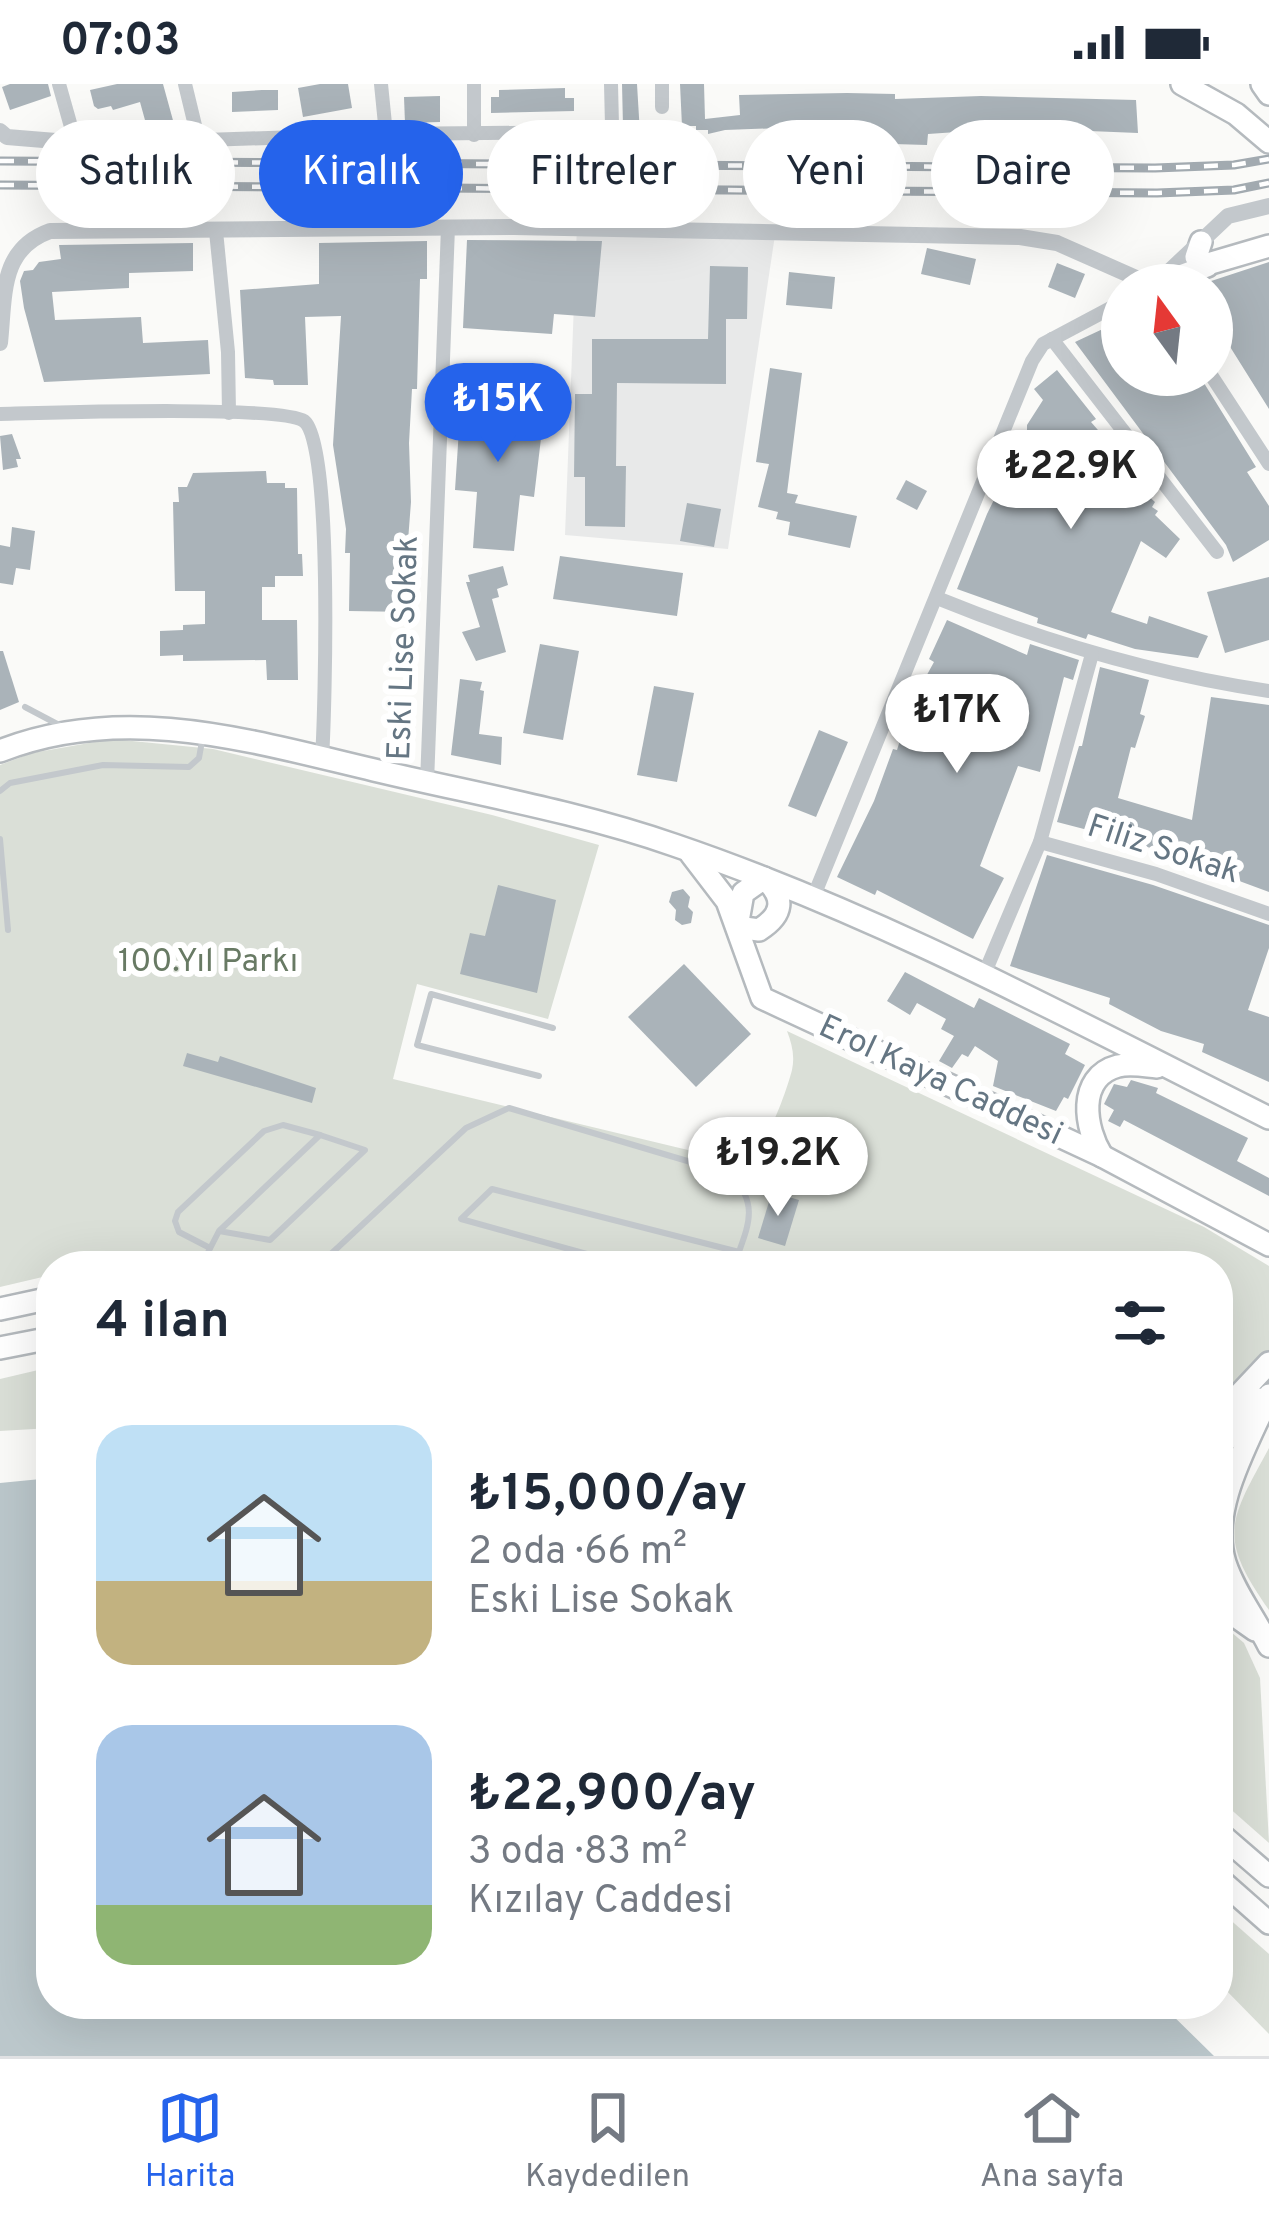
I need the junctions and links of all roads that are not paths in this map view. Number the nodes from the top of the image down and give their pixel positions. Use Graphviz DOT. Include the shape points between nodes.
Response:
graph roads {
  1 [pos="59,84"];
  2 [pos="185,84"];
  3 [pos="381,84"];
  4 [pos="474,84"];
  5 [pos="611,84"];
  6 [pos="662,84"];
  7 [pos="1262,84"];
  8 [pos="1200,87"];
  9 [pos="1269,94"];
  10 [pos="662,107"];
  11 [pos="69,120"];
  12 [pos="194,120"];
  13 [pos="385,120"];
  14 [pos="0,131"];
  15 [pos="463,135"];
  16 [pos="474,135"];
  17 [pos="36,139"];
  18 [pos="1269,142"];
  19 [pos="0,144"];
  20 [pos="36,146"];
  21 [pos="1269,206"];
  22 [pos="463,227"];
  23 [pos="390,228"];
  24 [pos="448,228"];
  25 [pos="216,231"];
  26 [pos="1201,242"];
  27 [pos="1269,246"];
  28 [pos="1102,264"];
  29 [pos="1177,264"];
  30 [pos="1200,264"];
  31 [pos="1213,264"];
  32 [pos="1101,313"];
  33 [pos="1052,339"];
  34 [pos="0,343"];
  35 [pos="1225,396"];
  36 [pos="229,413"];
  37 [pos="0,414"];
  38 [pos="1269,464"];
  39 [pos="1217,552"];
  40 [pos="937,598"];
  41 [pos="1092,654"];
  42 [pos="1269,691"];
  43 [pos="25,706"];
  44 [pos="70,731"];
  45 [pos="204,734"];
  46 [pos="0,751"];
  47 [pos="322,758"];
  48 [pos="428,783"];
  49 [pos="0,791"];
  50 [pos="0,838"];
  51 [pos="1040,842"];
  52 [pos="686,849"];
  53 [pos="764,878"];
  54 [pos="813,898"];
  55 [pos="1269,914"];
  56 [pos="737,927"];
  57 [pos="8,930"];
  58 [pos="982,977"];
  59 [pos="553,1028"];
  60 [pos="1170,1068"];
  61 [pos="539,1076"];
  62 [pos="1269,1118"];
  63 [pos="320,1136"];
  64 [pos="1102,1156"];
  65 [pos="219,1231"];
  66 [pos="1269,1244"];
  67 [pos="211,1248"];
  68 [pos="209,1251"];
  69 [pos="334,1251"];
  70 [pos="576,1251"];
  71 [pos="735,1251"];
  72 [pos="739,1251"];
  73 [pos="36,1301"];
  74 [pos="0,1309"];
  75 [pos="36,1341"];
  76 [pos="0,1348"];
  77 [pos="1269,1363"];
  78 [pos="1269,1391"];
  79 [pos="1233,1401"];
  80 [pos="1233,1433"];
  81 [pos="1233,1481"];
  82 [pos="1233,1578"];
  83 [pos="1233,1612"];
  84 [pos="1269,1644"];
  85 [pos="1233,1845"];
  86 [pos="1269,1876"];
  87 [pos="1233,1891"];
  88 [pos="1269,1923"];
  1 -- 11 [label="street"];
  2 -- 12 [label="street"];
  3 -- 13 [label="street"];
  4 -- 16 [label="street"];
  5 -- 16 [label="street" via="612,125 601,134"];
  6 -- 10 [label="street"];
  7 -- 9 [label="main road"];
  8 -- 18 [label="main road"];
  14 -- 17 [label="street"];
  15 -- 16 [label="street"];
  19 -- 20 [label="street"];
  21 -- 26 [label="street" via="1228,216"];
  22 -- 28 [label="street" via="1038,238"];
  23 -- 25 [label="street"];
  24 -- 48 [label="street, Eski Lise Sokak"];
  25 -- 34 [label="street" via="50,231 32,238 3,276"];
  25 -- 36 [label="street"];
  26 -- 29 [label="street"];
  26 -- 30 [label="main road"];
  27 -- 31 [label="main road"];
  32 -- 33 [label="street"];
  33 -- 39 [label="street"];
  33 -- 40 [label="street" via="1032,361"];
  35 -- 38 [label="street"];
  36 -- 37 [label="street"];
  36 -- 47 [label="street" via="299,417 317,442 327,682"];
  40 -- 41 [label="street"];
  40 -- 54 [label="street"];
  41 -- 42 [label="street"];
  41 -- 51 [label="street"];
  43 -- 44 [label="lane"];
  44 -- 45 [label="main road" via="122,725"];
  44 -- 46 [label="main road"];
  45 -- 47 [label="main road"];
  45 -- 49 [label="lane" via="189,766 103,765"];
  47 -- 48 [label="main road"];
  48 -- 52 [label="main road"];
  50 -- 57 [label="lane"];
  51 -- 55 [label="street, Filiz Sokak"];
  51 -- 58 [label="street"];
  52 -- 53 [label="main road"];
  52 -- 56 [label="main road, Erol Kaya Caddesi" via="719,887"];
  53 -- 54 [label="main road"];
  53 -- 56 [label="main road" via="743,892"];
  53 -- 56 [label="main road" via="781,908 759,930"];
  54 -- 58 [label="main road"];
  56 -- 64 [label="main road, Erol Kaya Caddesi" via="762,998"];
  58 -- 60 [label="main road"];
  59 -- 61 [label="lane" via="431,994 417,1045"];
  60 -- 62 [label="main road"];
  60 -- 64 [label="main road" via="1117,1066 1098,1080 1086,1114"];
  63 -- 65 [label="lane"];
  63 -- 65 [label="lane" via="365,1150 270,1240"];
  63 -- 67 [label="lane" via="283,1125 264,1131 178,1212 179,1232"];
  64 -- 66 [label="main road, Erol Kaya Caddesi"];
  65 -- 67 [label="lane"];
  67 -- 68 [label="lane"];
  69 -- 72 [label="lane" via="466,1128 509,1108 731,1174 751,1211"];
  70 -- 71 [label="lane" via="461,1219 493,1190"];
  73 -- 74 [label="main road"];
  75 -- 76 [label="main road"];
  77 -- 79 [label="main road"];
  78 -- 80 [label="main road"];
  78 -- 81 [label="main road"];
  82 -- 84 [label="main road"];
  83 -- 84 [label="main road"];
  85 -- 86 [label="main road"];
  87 -- 88 [label="main road"];
}
